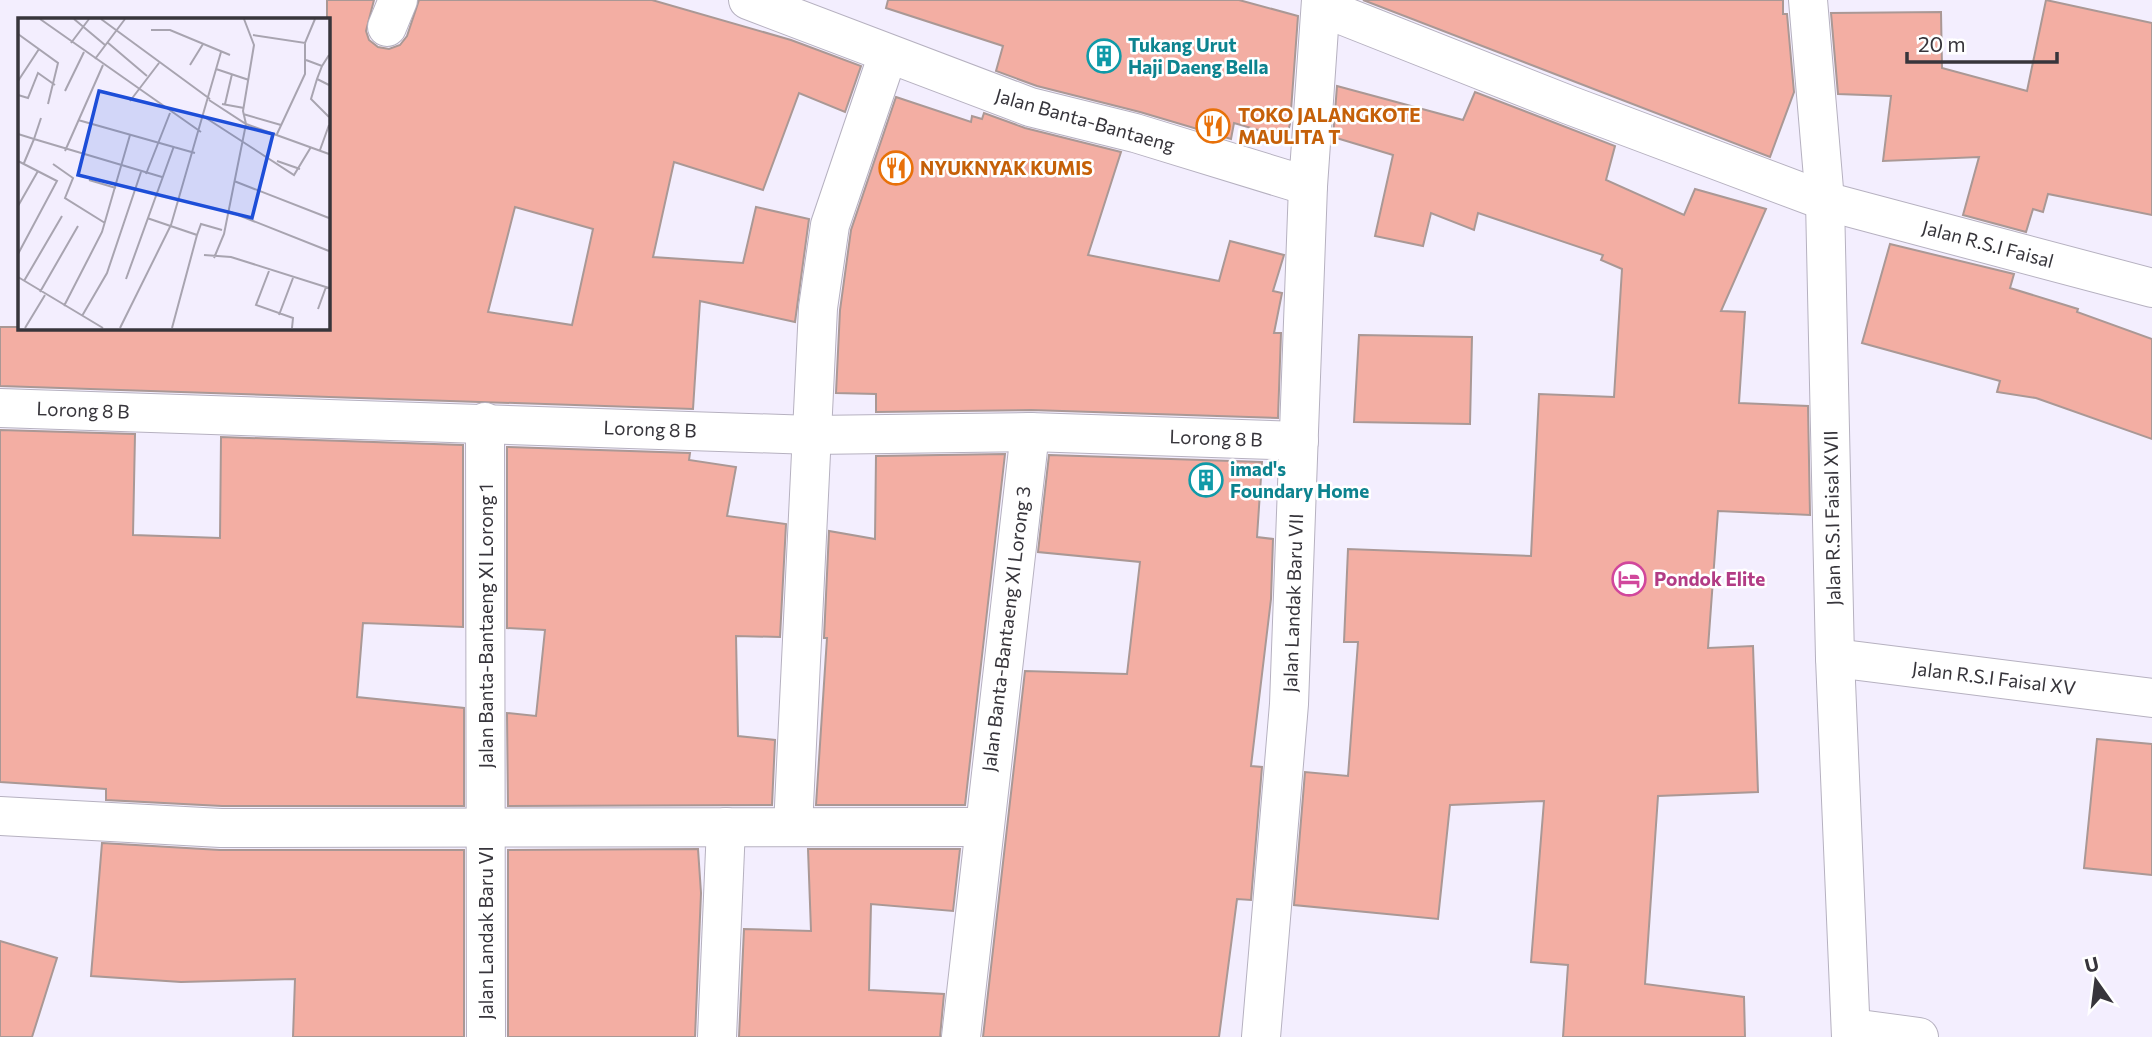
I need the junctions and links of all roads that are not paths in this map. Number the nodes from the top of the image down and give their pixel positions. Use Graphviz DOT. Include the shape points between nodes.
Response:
graph roads {
  1 [pos="748,0"];
  2 [pos="1808,0"];
  3 [pos="1321,3"];
  4 [pos="888,54"];
  5 [pos="1308,186"];
  6 [pos="1825,201"];
  7 [pos="2152,288"];
  8 [pos="0,408"];
  9 [pos="485,422"];
  10 [pos="1030,432"];
  11 [pos="812,435"];
  12 [pos="1299,440"];
  13 [pos="1835,658"];
  14 [pos="2152,698"];
  15 [pos="0,816"];
  16 [pos="793,827"];
  17 [pos="983,827"];
  18 [pos="726,828"];
  19 [pos="487,829"];
  20 [pos="1852,1033"];
  21 [pos="486,1037"];
  22 [pos="717,1037"];
  23 [pos="961,1037"];
  24 [pos="1261,1037"];
  25 [pos="1919,1037"];
  1 -- 4 [label="street, Jalan Banta-Bantaeng"];
  2 -- 6 [label="street, Jalan R.S.I Faisal XVII"];
  3 -- 5 [label="street, Jalan Landak Baru VII"];
  3 -- 6 [label="street, Jalan R.S.I Faisal" via="1569,105"];
  4 -- 5 [label="street, Jalan Banta-Bantaeng" via="1030,107 1135,133"];
  4 -- 11 [label="street" via="830,225 818,308"];
  5 -- 12 [label="street, Jalan Landak Baru VII"];
  6 -- 7 [label="street, Jalan R.S.I Faisal"];
  6 -- 13 [label="street, Jalan R.S.I Faisal XVII"];
  8 -- 9 [label="street, Lorong 8 B"];
  9 -- 11 [label="street, Lorong 8 B"];
  9 -- 19 [label="street, Jalan Banta-Bantaeng XI Lorong 1"];
  10 -- 11 [label="street, Lorong 8 B"];
  10 -- 12 [label="street, Lorong 8 B"];
  10 -- 17 [label="street, Jalan Banta-Bantaeng XI Lorong 3"];
  11 -- 16 [label="street"];
  12 -- 24 [label="street, Jalan Landak Baru VII" via="1289,704"];
  13 -- 14 [label="street, Jalan R.S.I Faisal XV"];
  13 -- 20 [label="street, Jalan R.S.I Faisal XVII"];
  15 -- 19 [label="street" via="221,828"];
  16 -- 17 [label="street"];
  16 -- 18 [label="street"];
  17 -- 23 [label="street, Jalan Banta-Bantaeng XI Lorong 3"];
  18 -- 19 [label="street"];
  18 -- 22 [label="street"];
  19 -- 21 [label="street, Jalan Landak Baru VI"];
  20 -- 25 [label="street"];
}
